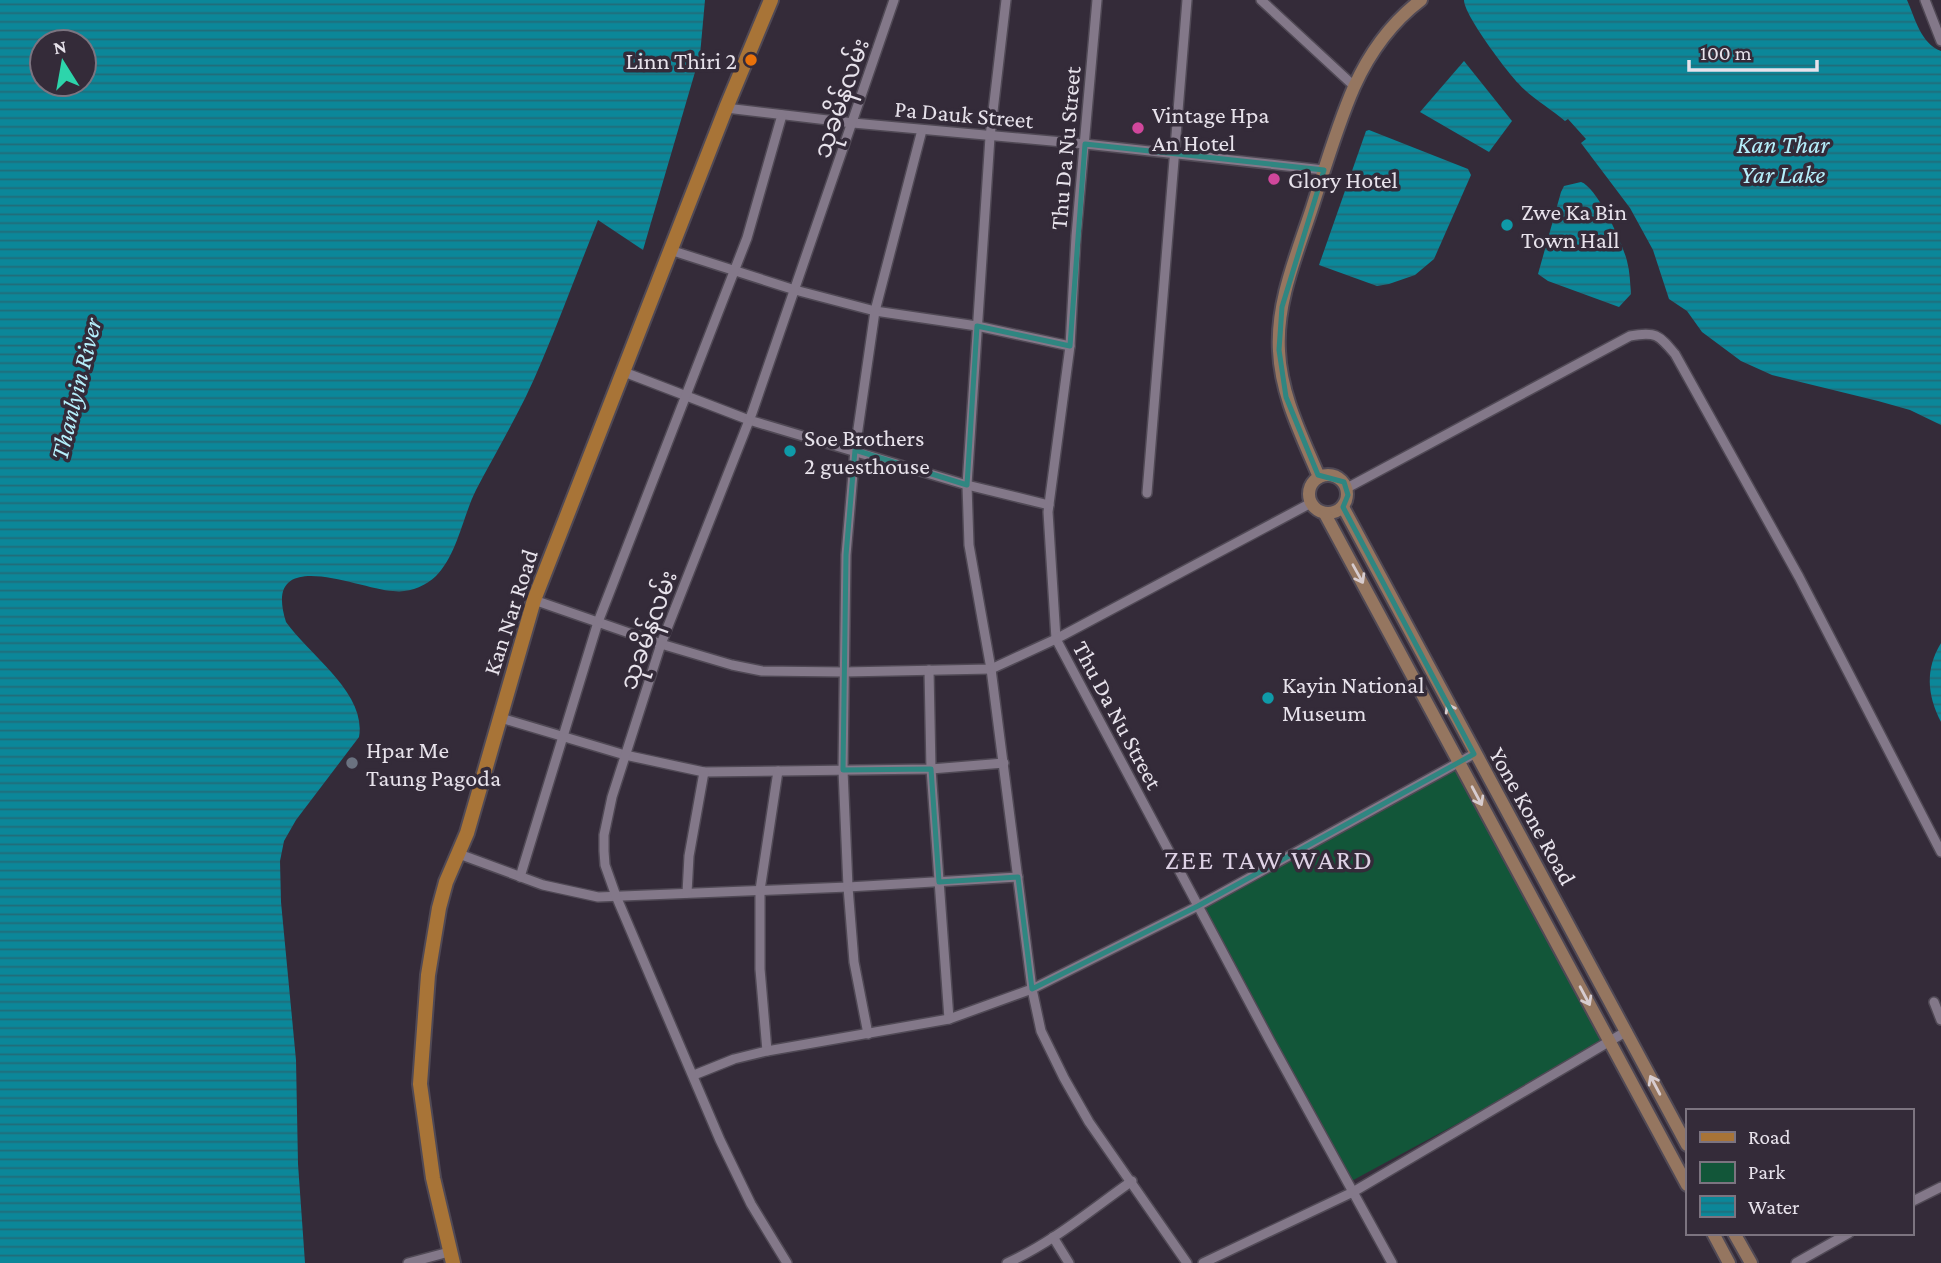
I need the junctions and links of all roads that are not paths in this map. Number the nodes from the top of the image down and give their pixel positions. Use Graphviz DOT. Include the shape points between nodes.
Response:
graph roads {
  1 [pos="771,0"];
  2 [pos="894,0"];
  3 [pos="1006,0"];
  4 [pos="1097,0"];
  5 [pos="1187,0"];
  6 [pos="1261,0"];
  7 [pos="1421,0"];
  8 [pos="1925,0"];
  9 [pos="1941,41"];
  10 [pos="1354,86"];
  11 [pos="726,108"];
  12 [pos="782,115"];
  13 [pos="853,124"];
  14 [pos="922,130"];
  15 [pos="990,136"];
  16 [pos="1085,144"];
  17 [pos="1174,154"];
  18 [pos="1324,170"];
  19 [pos="670,250"];
  20 [pos="735,271"];
  21 [pos="795,290"];
  22 [pos="875,311"];
  23 [pos="977,326"];
  24 [pos="1070,346"];
  25 [pos="624,372"];
  26 [pos="687,396"];
  27 [pos="749,420"];
  28 [pos="855,450"];
  29 [pos="1319,477"];
  30 [pos="967,485"];
  31 [pos="1347,488"];
  32 [pos="1147,493"];
  33 [pos="1311,503"];
  34 [pos="1049,505"];
  35 [pos="1343,507"];
  36 [pos="1325,514"];
  37 [pos="534,600"];
  38 [pos="598,622"];
  39 [pos="1404,623"];
  40 [pos="1389,631"];
  41 [pos="1056,639"];
  42 [pos="661,644"];
  43 [pos="991,669"];
  44 [pos="929,670"];
  45 [pos="844,672"];
  46 [pos="501,718"];
  47 [pos="562,736"];
  48 [pos="1474,754"];
  49 [pos="625,755"];
  50 [pos="1459,761"];
  51 [pos="1004,763"];
  52 [pos="931,769"];
  53 [pos="778,771"];
  54 [pos="844,771"];
  55 [pos="704,772"];
  56 [pos="1941,852"];
  57 [pos="459,854"];
  58 [pos="520,877"];
  59 [pos="1018,877"];
  60 [pos="939,882"];
  61 [pos="848,887"];
  62 [pos="760,890"];
  63 [pos="687,893"];
  64 [pos="616,896"];
  65 [pos="1198,906"];
  66 [pos="1032,989"];
  67 [pos="1934,1002"];
  68 [pos="949,1019"];
  69 [pos="1941,1020"];
  70 [pos="1627,1031"];
  71 [pos="868,1034"];
  72 [pos="1610,1041"];
  73 [pos="767,1051"];
  74 [pos="694,1075"];
  75 [pos="1686,1143"];
  76 [pos="1132,1181"];
  77 [pos="1686,1183"];
  78 [pos="1941,1187"];
  79 [pos="1353,1192"];
  80 [pos="1913,1201"];
  81 [pos="1714,1235"];
  82 [pos="1735,1235"];
  83 [pos="1845,1235"];
  84 [pos="1053,1237"];
  85 [pos="451,1257"];
  86 [pos="1025,1259"];
  87 [pos="408,1263"];
  88 [pos="787,1263"];
  89 [pos="1007,1263"];
  90 [pos="1069,1263"];
  91 [pos="1187,1263"];
  92 [pos="1203,1263"];
  93 [pos="1392,1263"];
  94 [pos="1729,1263"];
  95 [pos="1751,1263"];
  96 [pos="1796,1263"];
  1 -- 11 [label="main road, Kan Nar Road"];
  2 -- 13 [label="street, သုခမိန်လမ်း"];
  3 -- 15 [label="street"];
  4 -- 16 [label="street, Thu Da Nu Street"];
  5 -- 17 [label="street"];
  6 -- 10 [label="street"];
  7 -- 10 [label="street" via="1385,35"];
  8 -- 9 [label="street"];
  10 -- 18 [label="street"];
  11 -- 12 [label="street, Pa Dauk Street"];
  11 -- 19 [label="main road, Kan Nar Road"];
  12 -- 13 [label="street, Pa Dauk Street"];
  12 -- 20 [label="street"];
  13 -- 14 [label="street, Pa Dauk Street"];
  13 -- 21 [label="street, သုခမိန်လမ်း"];
  14 -- 15 [label="street, Pa Dauk Street"];
  14 -- 22 [label="street"];
  15 -- 16 [label="street, Pa Dauk Street"];
  15 -- 23 [label="street"];
  16 -- 17 [label="street, Pa Dauk Street"];
  16 -- 24 [label="street, Thu Da Nu Street"];
  17 -- 18 [label="street, Pa Dauk Street"];
  17 -- 32 [label="street"];
  18 -- 29 [label="street" via="1282,307 1279,350 1286,397"];
  19 -- 20 [label="street"];
  19 -- 25 [label="main road, Kan Nar Road"];
  20 -- 21 [label="street"];
  20 -- 26 [label="street"];
  21 -- 22 [label="street"];
  21 -- 27 [label="street, သုခမိန်လမ်း"];
  22 -- 23 [label="street"];
  22 -- 28 [label="street"];
  23 -- 24 [label="street"];
  23 -- 30 [label="street"];
  24 -- 34 [label="street, Thu Da Nu Street"];
  25 -- 26 [label="street"];
  25 -- 37 [label="main road, Kan Nar Road"];
  26 -- 27 [label="street"];
  26 -- 38 [label="street"];
  27 -- 28 [label="street"];
  27 -- 42 [label="street, သုခမိန်လမ်း"];
  28 -- 30 [label="street"];
  28 -- 45 [label="street" via="846,555"];
  29 -- 31 [label="street" via="1339,478"];
  29 -- 33 [label="street" via="1308,491"];
  30 -- 34 [label="street"];
  30 -- 43 [label="street" via="969,545"];
  31 -- 35 [label="street"];
  31 -- 56 [label="street" via="1630,336 1660,336 1675,354 1799,577"];
  33 -- 36 [label="street"];
  33 -- 41 [label="street"];
  34 -- 41 [label="street, Thu Da Nu Street"];
  35 -- 36 [label="street"];
  35 -- 39 [label="street, Yone Kone Road"];
  36 -- 40 [label="street, one-way"];
  37 -- 38 [label="street"];
  37 -- 46 [label="main road, Kan Nar Road"];
  38 -- 42 [label="street"];
  38 -- 47 [label="street"];
  39 -- 40 [label="street"];
  48 -- 39 [label="street, Yone Kone Road, one-way"];
  40 -- 50 [label="street"];
  41 -- 43 [label="street"];
  41 -- 65 [label="street, Thu Da Nu Street"];
  42 -- 45 [label="street" via="762,671"];
  42 -- 49 [label="street, သုခမိန်လမ်း"];
  43 -- 44 [label="street"];
  43 -- 51 [label="street"];
  44 -- 45 [label="street"];
  44 -- 52 [label="street"];
  45 -- 54 [label="street"];
  46 -- 47 [label="street"];
  46 -- 57 [label="main road, Kan Nar Road"];
  47 -- 49 [label="street"];
  47 -- 58 [label="street"];
  48 -- 50 [label="street"];
  48 -- 70 [label="street, Yone Kone Road"];
  49 -- 55 [label="street"];
  49 -- 64 [label="street, သုခမိန်လမ်း" via="604,835 605,865"];
  50 -- 65 [label="street"];
  50 -- 72 [label="street, one-way"];
  51 -- 52 [label="street"];
  51 -- 59 [label="street"];
  52 -- 54 [label="street"];
  52 -- 60 [label="street"];
  53 -- 54 [label="street"];
  53 -- 55 [label="street"];
  53 -- 62 [label="street"];
  54 -- 61 [label="street"];
  55 -- 63 [label="street"];
  57 -- 58 [label="street"];
  57 -- 85 [label="main road, Kan Nar Road" via="446,882 428,975 420,1084 433,1178"];
  58 -- 64 [label="street" via="578,894"];
  59 -- 60 [label="street"];
  59 -- 66 [label="street"];
  60 -- 61 [label="street"];
  60 -- 68 [label="street"];
  61 -- 62 [label="street"];
  61 -- 71 [label="street" via="854,962"];
  62 -- 63 [label="street"];
  62 -- 73 [label="street"];
  63 -- 64 [label="street"];
  64 -- 74 [label="street, သုခမိန်လမ်း"];
  65 -- 66 [label="street"];
  65 -- 79 [label="street, Thu Da Nu Street"];
  66 -- 68 [label="street"];
  66 -- 76 [label="street" via="1051,1055"];
  67 -- 69 [label="street"];
  68 -- 71 [label="street"];
  70 -- 72 [label="street"];
  75 -- 70 [label="street, Yone Kone Road, one-way"];
  71 -- 73 [label="street"];
  72 -- 77 [label="street"];
  72 -- 79 [label="street"];
  73 -- 74 [label="street"];
  74 -- 88 [label="street, သုခမိန်လမ်း" via="751,1204"];
  76 -- 84 [label="street"];
  76 -- 91 [label="street"];
  78 -- 80 [label="street"];
  79 -- 92 [label="street"];
  79 -- 93 [label="street, Thu Da Nu Street"];
  81 -- 94 [label="street"];
  82 -- 95 [label="street"];
  83 -- 96 [label="street"];
  84 -- 86 [label="street"];
  84 -- 90 [label="street"];
  85 -- 87 [label="street"];
  86 -- 89 [label="street"];
}
